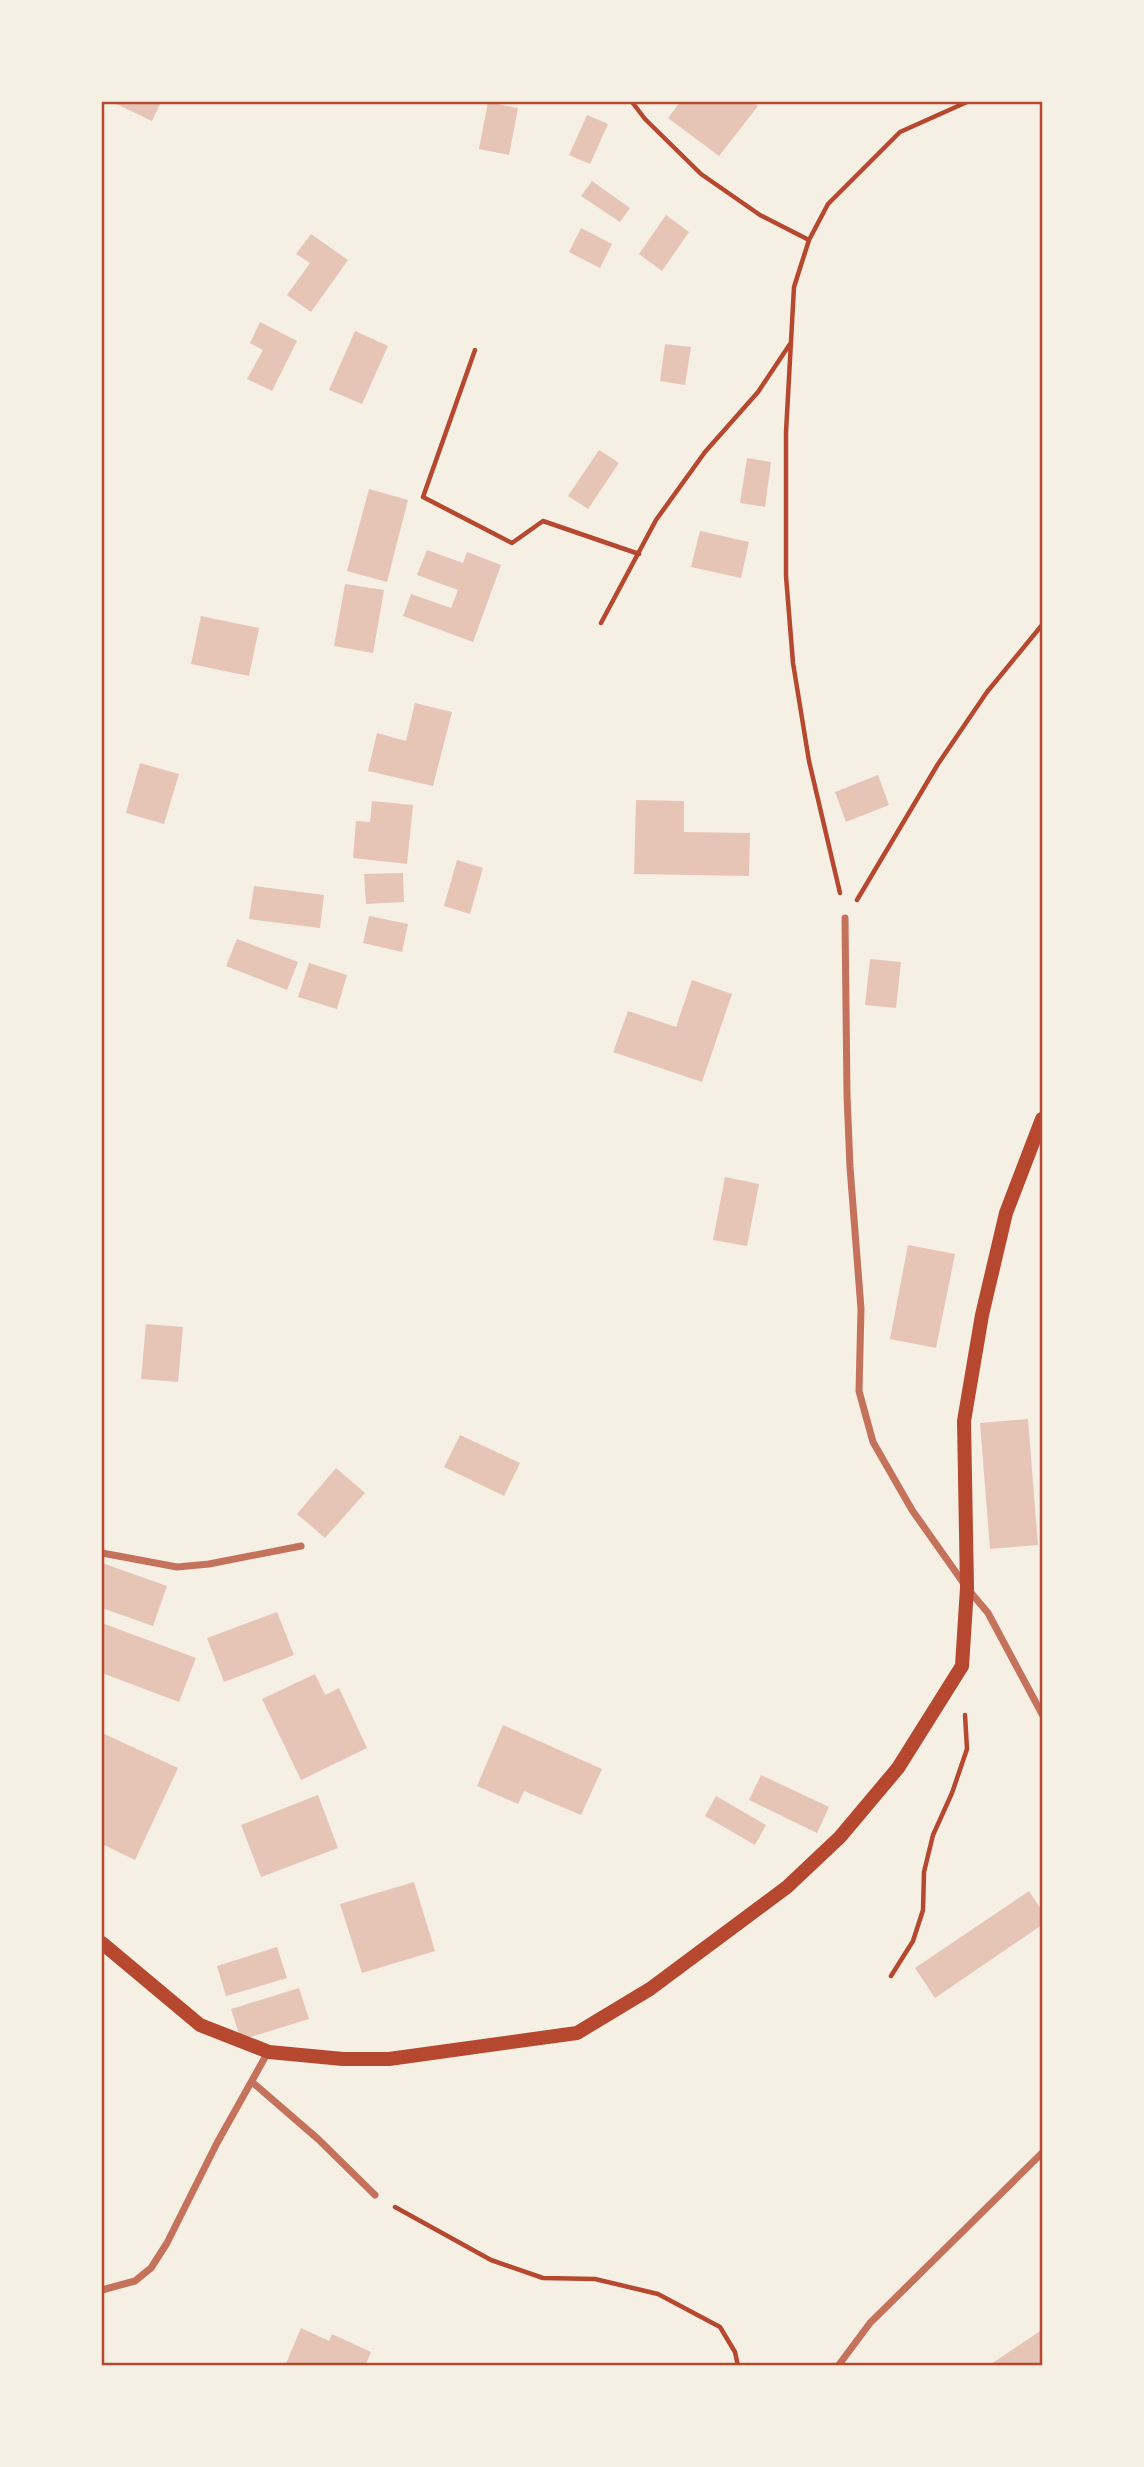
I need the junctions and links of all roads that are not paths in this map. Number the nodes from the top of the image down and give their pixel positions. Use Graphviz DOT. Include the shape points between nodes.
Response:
graph roads {
  1 [pos="845,918"];
  2 [pos="1042,1119"];
  3 [pos="300,1546"];
  4 [pos="102,1553"];
  5 [pos="967,1588"];
  6 [pos="1042,1714"];
  7 [pos="102,1943"];
  8 [pos="269,2052"];
  9 [pos="252,2082"];
  10 [pos="1042,2152"];
  11 [pos="375,2195"];
  12 [pos="102,2290"];
  13 [pos="838,2365"];
  1 -- 5 [label="street" via="847,1095 861,1310 859,1391 873,1442 912,1510"];
  2 -- 5 [label="main road" via="1006,1213 964,1421"];
  3 -- 4 [label="street" via="177,1567"];
  5 -- 6 [label="street" via="988,1613"];
  5 -- 8 [label="main road" via="962,1666 898,1768 839,1837 787,1887 661,1981 577,2034 389,2059"];
  7 -- 8 [label="main road" via="200,2025"];
  8 -- 9 [label="street"];
  9 -- 11 [label="street"];
  9 -- 12 [label="street" via="151,2268 135,2281"];
  10 -- 13 [label="street" via="870,2323"];
}
